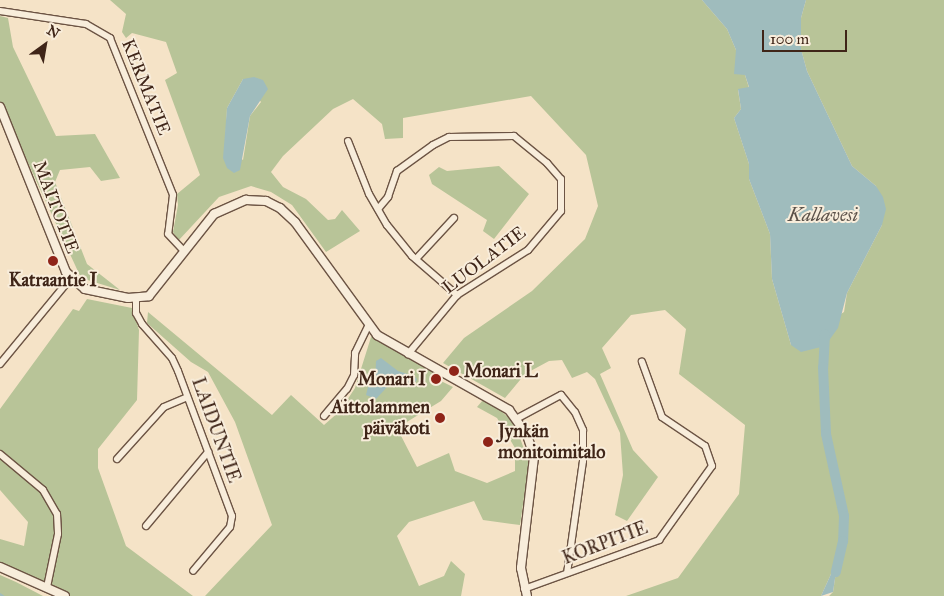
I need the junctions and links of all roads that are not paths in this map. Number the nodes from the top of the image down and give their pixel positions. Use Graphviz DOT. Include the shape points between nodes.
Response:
graph roads {
  1 [pos="0,11"];
  2 [pos="0,107"];
  3 [pos="348,141"];
  4 [pos="378,209"];
  5 [pos="454,218"];
  6 [pos="184,251"];
  7 [pos="416,259"];
  8 [pos="70,279"];
  9 [pos="457,295"];
  10 [pos="136,299"];
  11 [pos="368,326"];
  12 [pos="408,354"];
  13 [pos="642,362"];
  14 [pos="0,364"];
  15 [pos="187,396"];
  16 [pos="324,416"];
  17 [pos="516,419"];
  18 [pos="208,452"];
  19 [pos="1,457"];
  20 [pos="117,459"];
  21 [pos="146,526"];
  22 [pos="0,568"];
  23 [pos="193,571"];
  24 [pos="567,573"];
  25 [pos="47,587"];
  26 [pos="526,592"];
  27 [pos="65,596"];
  1 -- 6 [label="street, KERMATIE" via="86,24 110,38 173,195 168,234"];
  2 -- 8 [label="street, MAITOTIE"];
  3 -- 4 [label="street"];
  4 -- 7 [label="street"];
  4 -- 9 [label="street, LUOLATIE" via="388,197 397,171 449,137 514,136 557,172 562,204 551,223 528,250"];
  5 -- 7 [label="street"];
  6 -- 10 [label="street" via="154,292"];
  6 -- 11 [label="street" via="214,214 246,200 266,201 280,208 295,222"];
  7 -- 9 [label="street"];
  8 -- 10 [label="street, MAITOTIE" via="85,289"];
  8 -- 14 [label="street"];
  9 -- 12 [label="street, LUOLATIE"];
  10 -- 15 [label="street, LAIDUNTIE" via="136,313 172,358"];
  11 -- 12 [label="street"];
  11 -- 16 [label="street" via="355,353 354,375 347,389"];
  12 -- 17 [label="street" via="501,405"];
  13 -- 24 [label="street, KORPITIE" via="662,417 705,446 712,466 659,540"];
  15 -- 18 [label="street, LAIDUNTIE"];
  15 -- 20 [label="street" via="164,407"];
  17 -- 24 [label="street" via="561,395 575,412 583,430 583,461"];
  17 -- 26 [label="street" via="534,457 520,568"];
  18 -- 21 [label="street"];
  18 -- 23 [label="street, LAIDUNTIE" via="232,522"];
  19 -- 25 [label="street" via="42,490 57,514 58,534"];
  22 -- 25 [label="street"];
  24 -- 26 [label="street, KORPITIE"];
  25 -- 27 [label="street"];
}
